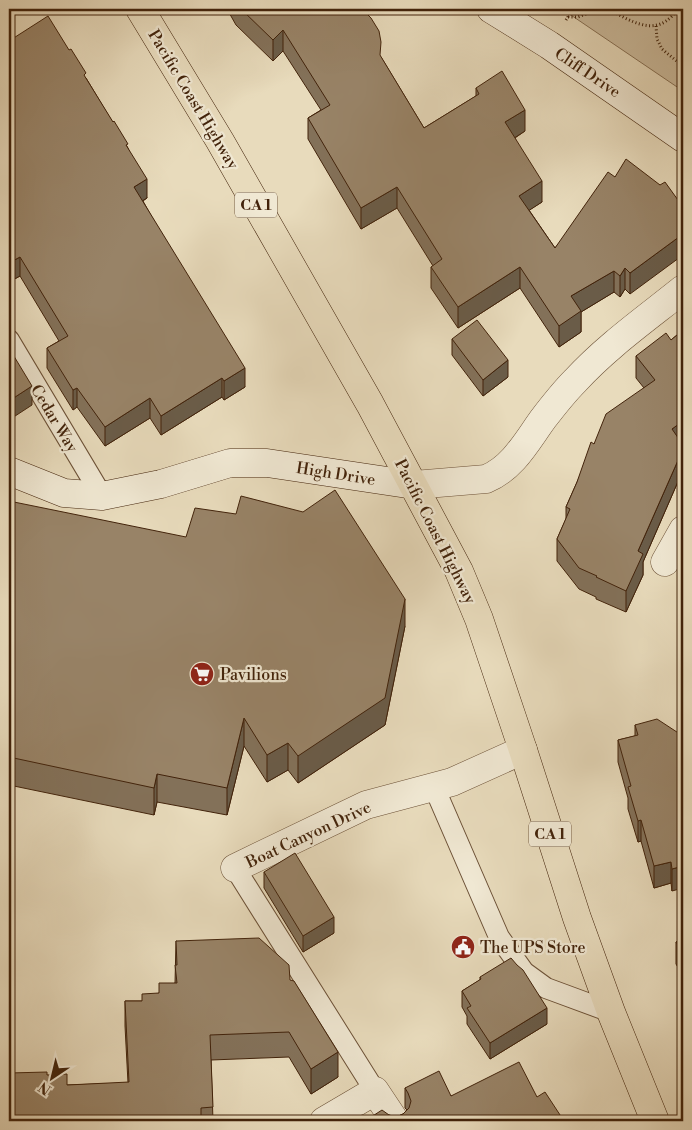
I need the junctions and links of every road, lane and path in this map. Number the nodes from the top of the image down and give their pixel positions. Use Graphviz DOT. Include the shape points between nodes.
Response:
graph roads {
  1 [pos="140,9"];
  2 [pos="491,9"];
  3 [pos="599,9"];
  4 [pos="607,9"];
  5 [pos="678,9"];
  6 [pos="568,17"];
  7 [pos="656,26"];
  8 [pos="683,72"];
  9 [pos="683,138"];
  10 [pos="683,290"];
  11 [pos="9,340"];
  12 [pos="9,471"];
  13 [pos="414,485"];
  14 [pos="102,496"];
  15 [pos="683,530"];
  16 [pos="665,562"];
  17 [pos="523,750"];
  18 [pos="434,787"];
  19 [pos="235,868"];
  20 [pos="611,1012"];
  21 [pos="375,1091"];
  22 [pos="324,1121"];
  23 [pos="395,1121"];
  24 [pos="656,1121"];
  1 -- 13 [label="highway, Pacific Coast Highway / CA 1" via="220,141"];
  2 -- 9 [label="street, Cliff Drive"];
  3 -- 6 [label="path"];
  4 -- 7 [label="path" via="635,23"];
  5 -- 7 [label="path" via="673,17"];
  7 -- 8 [label="path" via="662,49 679,63"];
  10 -- 13 [label="street, High Drive" via="574,381 508,466 486,480"];
  11 -- 14 [label="lane, Cedar Way"];
  12 -- 14 [label="street, High Drive" via="64,493"];
  13 -- 14 [label="street, High Drive" via="267,463 230,463 161,484"];
  13 -- 17 [label="highway, Pacific Coast Highway / CA 1" via="460,571"];
  15 -- 16 [label="street"];
  17 -- 18 [label="street, Boat Canyon Drive"];
  17 -- 20 [label="highway, Pacific Coast Highway / CA 1"];
  18 -- 19 [label="street, Boat Canyon Drive" via="366,805"];
  18 -- 20 [label="lane" via="500,937 524,972 546,988"];
  19 -- 21 [label="lane"];
  20 -- 24 [label="highway, Pacific Coast Highway / CA 1"];
  21 -- 22 [label="street"];
  21 -- 23 [label="street"];
}
